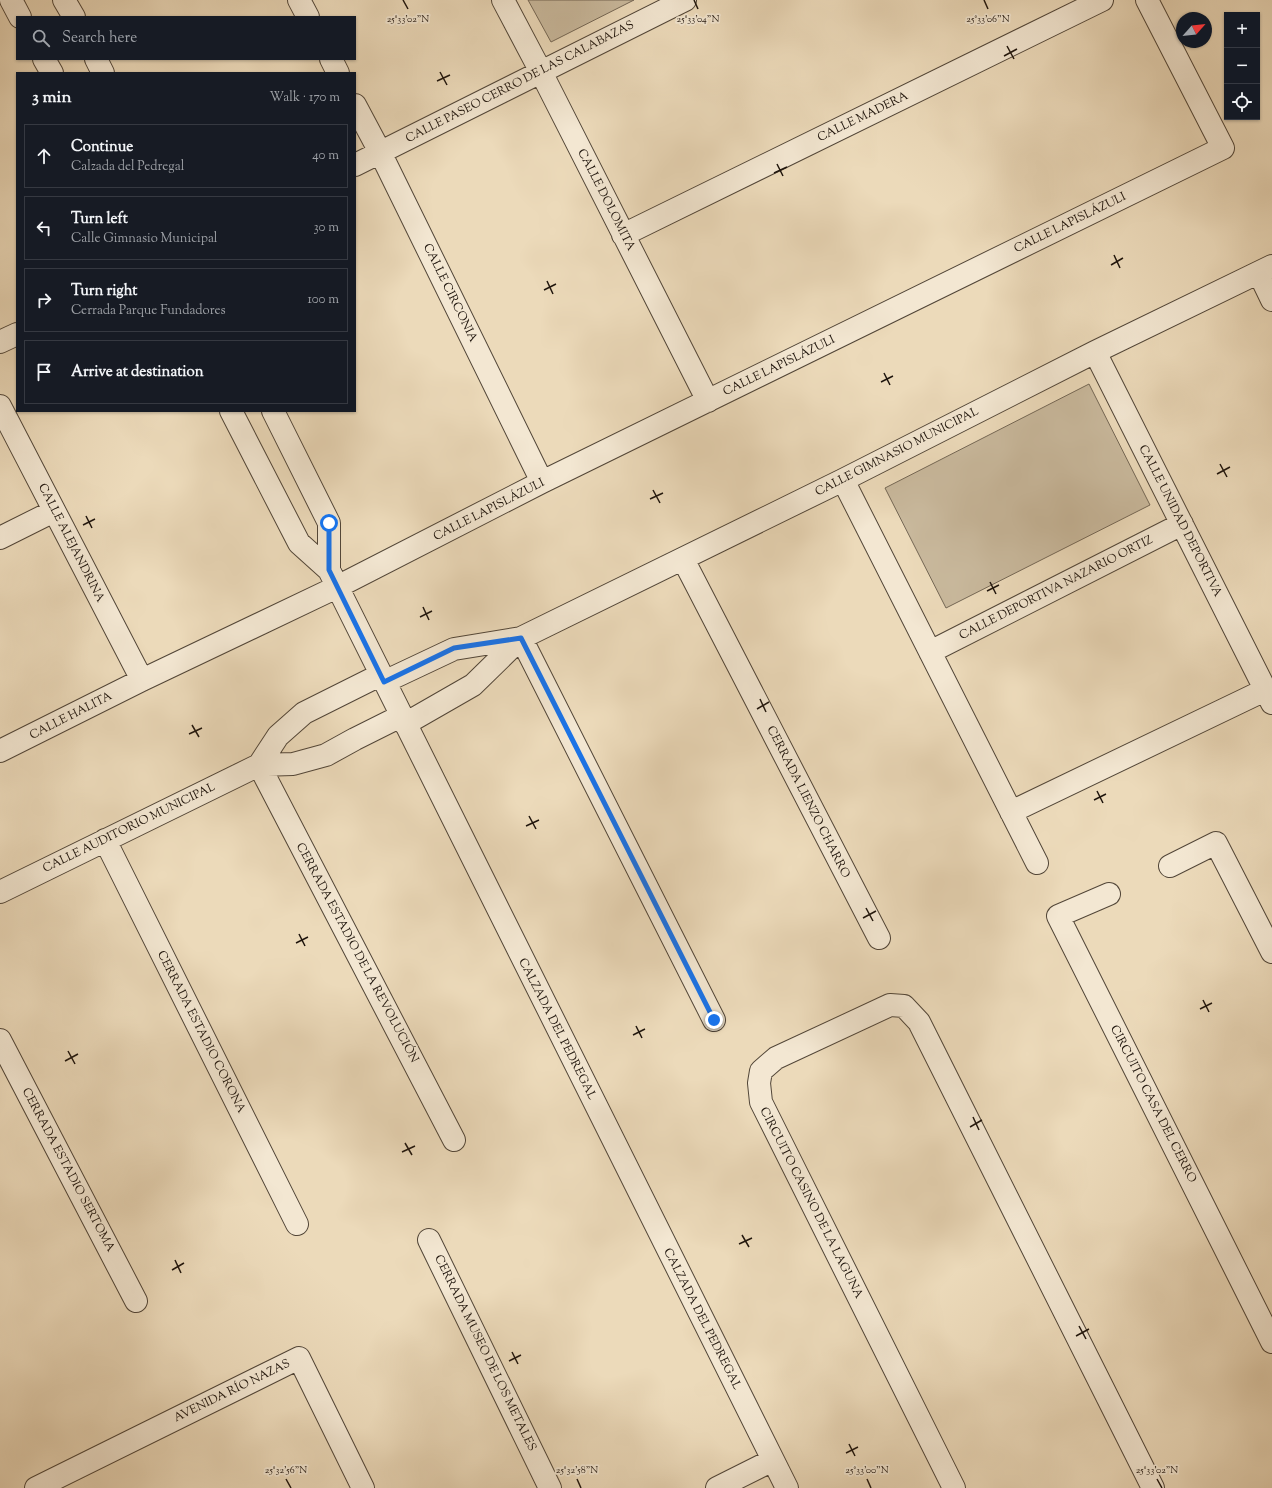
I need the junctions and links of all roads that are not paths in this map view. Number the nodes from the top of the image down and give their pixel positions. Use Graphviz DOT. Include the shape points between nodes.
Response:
graph roads {
  1 [pos="11,0"];
  2 [pos="64,0"];
  3 [pos="299,0"];
  4 [pos="503,0"];
  5 [pos="685,0"];
  6 [pos="1102,0"];
  7 [pos="1147,0"];
  8 [pos="19,16"];
  9 [pos="73,16"];
  10 [pos="307,16"];
  11 [pos="45,60"];
  12 [pos="96,60"];
  13 [pos="331,60"];
  14 [pos="51,72"];
  15 [pos="102,72"];
  16 [pos="337,72"];
  17 [pos="541,72"];
  18 [pos="356,107"];
  19 [pos="380,152"];
  20 [pos="356,164"];
  21 [pos="623,235"];
  22 [pos="1265,269"];
  23 [pos="1272,300"];
  24 [pos="16,334"];
  25 [pos="0,342"];
  26 [pos="1095,352"];
  27 [pos="708,401"];
  28 [pos="0,406"];
  29 [pos="232,412"];
  30 [pos="274,412"];
  31 [pos="843,480"];
  32 [pos="542,482"];
  33 [pos="54,511"];
  34 [pos="1182,524"];
  35 [pos="0,538"];
  36 [pos="683,559"];
  37 [pos="333,579"];
  38 [pos="521,638"];
  39 [pos="930,652"];
  40 [pos="382,679"];
  41 [pos="142,680"];
  42 [pos="1269,697"];
  43 [pos="403,720"];
  44 [pos="0,752"];
  45 [pos="259,765"];
  46 [pos="1011,812"];
  47 [pos="105,840"];
  48 [pos="1037,863"];
  49 [pos="1170,866"];
  50 [pos="0,892"];
  51 [pos="1109,894"];
  52 [pos="879,938"];
  53 [pos="1272,952"];
  54 [pos="714,1020"];
  55 [pos="0,1040"];
  56 [pos="454,1140"];
  57 [pos="297,1224"];
  58 [pos="429,1240"];
  59 [pos="136,1301"];
  60 [pos="1272,1342"];
  61 [pos="773,1460"];
  62 [pos="36,1488"];
  63 [pos="364,1488"];
  64 [pos="550,1488"];
  65 [pos="716,1488"];
  66 [pos="787,1488"];
  67 [pos="954,1488"];
  68 [pos="1153,1488"];
  1 -- 8 [label="street"];
  2 -- 9 [label="street"];
  3 -- 10 [label="street"];
  4 -- 17 [label="street, CALLE DOLOMITA"];
  5 -- 17 [label="street, CALLE PASEO CERRO DE LAS CALABAZAS"];
  6 -- 21 [label="street, CALLE MADERA"];
  7 -- 27 [label="street, CALLE LAPISLÁZULI" via="1223,148"];
  11 -- 14 [label="street"];
  12 -- 15 [label="street"];
  13 -- 16 [label="street"];
  17 -- 19 [label="street, CALLE PASEO CERRO DE LAS CALABAZAS"];
  17 -- 21 [label="street, CALLE DOLOMITA"];
  18 -- 19 [label="street, CALLE CIRCONIA"];
  19 -- 20 [label="street, CALLE PASEO CERRO DE LAS CALABAZAS"];
  19 -- 32 [label="street, CALLE CIRCONIA"];
  21 -- 27 [label="street, CALLE DOLOMITA"];
  22 -- 23 [label="street"];
  22 -- 26 [label="street, CALLE GIMNASIO MUNICIPAL"];
  24 -- 25 [label="street"];
  26 -- 31 [label="street, CALLE GIMNASIO MUNICIPAL"];
  26 -- 34 [label="street, CALLE UNIDAD DEPORTIVA"];
  27 -- 32 [label="street, CALLE LAPISLÁZULI"];
  28 -- 33 [label="street, CALLE ALEJANDRINA"];
  29 -- 37 [label="street, CALZADA DEL PEDREGAL" via="299,543"];
  30 -- 37 [label="street, CALZADA DEL PEDREGAL" via="329,523"];
  31 -- 36 [label="street, CALLE GIMNASIO MUNICIPAL"];
  31 -- 39 [label="street"];
  32 -- 37 [label="street, CALLE LAPISLÁZULI"];
  33 -- 35 [label="street"];
  33 -- 41 [label="street, CALLE ALEJANDRINA"];
  34 -- 39 [label="street, CALLE DEPORTIVA NAZARIO ORTIZ"];
  34 -- 42 [label="street, CALLE UNIDAD DEPORTIVA"];
  36 -- 38 [label="street, CALLE GIMNASIO MUNICIPAL"];
  36 -- 52 [label="street, CERRADA LIENZO CHARRO"];
  37 -- 40 [label="street, CALZADA DEL PEDREGAL"];
  37 -- 41 [label="street, CALLE LAPISLÁZULI"];
  38 -- 40 [label="street, CALLE GIMNASIO MUNICIPAL" via="454,648"];
  38 -- 43 [label="street, CALLE GIMNASIO MUNICIPAL" via="473,685"];
  38 -- 54 [label="street"];
  39 -- 46 [label="street"];
  40 -- 43 [label="street, CALZADA DEL PEDREGAL"];
  40 -- 45 [label="street" via="304,714 278,736"];
  41 -- 44 [label="street, CALLE HALITA"];
  42 -- 46 [label="street, CALLE UNIDAD DEPORTIVA"];
  43 -- 45 [label="street, CALLE AUDITORIO MUNICIPAL" via="355,739 326,755 293,764"];
  43 -- 61 [label="street, CALZADA DEL PEDREGAL"];
  45 -- 47 [label="street, CALLE AUDITORIO MUNICIPAL"];
  45 -- 56 [label="street, CERRADA ESTADIO DE LA REVOLUCIÓN"];
  46 -- 48 [label="street"];
  47 -- 50 [label="street, CALLE AUDITORIO MUNICIPAL"];
  47 -- 57 [label="street, CERRADA ESTADIO CORONA"];
  49 -- 53 [label="street" via="1216,842"];
  51 -- 60 [label="street, CIRCUITO CASA DEL CERRO" via="1058,916"];
  55 -- 59 [label="street, CERRADA ESTADIO SERTOMA"];
  58 -- 64 [label="street, CERRADA MUSEO DE LOS METALES"];
  61 -- 65 [label="street"];
  61 -- 66 [label="street, CALZADA DEL PEDREGAL"];
  62 -- 63 [label="street, AVENIDA RÍO NAZAS" via="298,1358"];
  67 -- 68 [label="street, CIRCUITO CASINO DE LA LAGUNA" via="761,1102 761,1071 776,1058 890,1005 904,1006 919,1022"];
}
